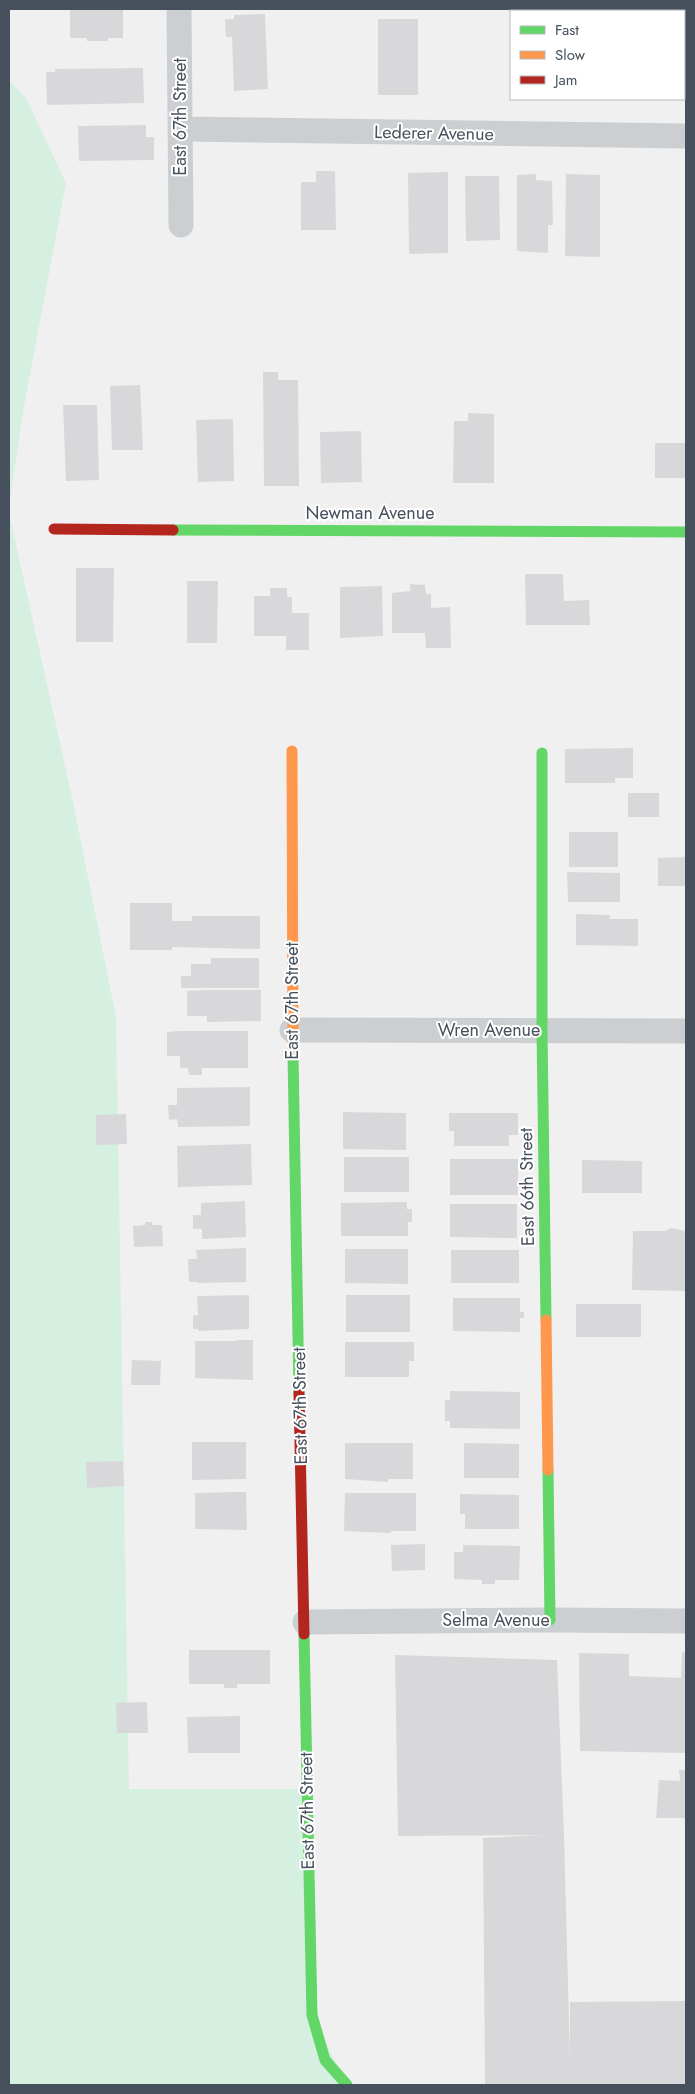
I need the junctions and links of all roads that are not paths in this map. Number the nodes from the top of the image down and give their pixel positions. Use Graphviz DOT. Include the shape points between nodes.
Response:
graph roads {
  1 [pos="179,9"];
  2 [pos="181,129"];
  3 [pos="686,136"];
  4 [pos="181,225"];
  5 [pos="54,528"];
  6 [pos="686,532"];
  7 [pos="292,751"];
  8 [pos="542,753"];
  9 [pos="292,1030"];
  10 [pos="542,1030"];
  11 [pos="686,1031"];
  12 [pos="550,1620"];
  13 [pos="686,1621"];
  14 [pos="305,1622"];
  15 [pos="347,2085"];
  1 -- 2 [label="street, East 67th Street"];
  2 -- 3 [label="street, Lederer Avenue"];
  2 -- 4 [label="street, East 67th Street"];
  5 -- 6 [label="street, Newman Avenue"];
  7 -- 9 [label="street, East 67th Street"];
  8 -- 10 [label="street, East 66th Street"];
  9 -- 10 [label="street, Wren Avenue"];
  9 -- 14 [label="street, East 67th Street"];
  10 -- 11 [label="street, Wren Avenue"];
  10 -- 12 [label="street, East 66th Street"];
  12 -- 13 [label="street, Selma Avenue"];
  12 -- 14 [label="street, Selma Avenue"];
  14 -- 15 [label="street, East 67th Street" via="312,2015 325,2060"];
}
